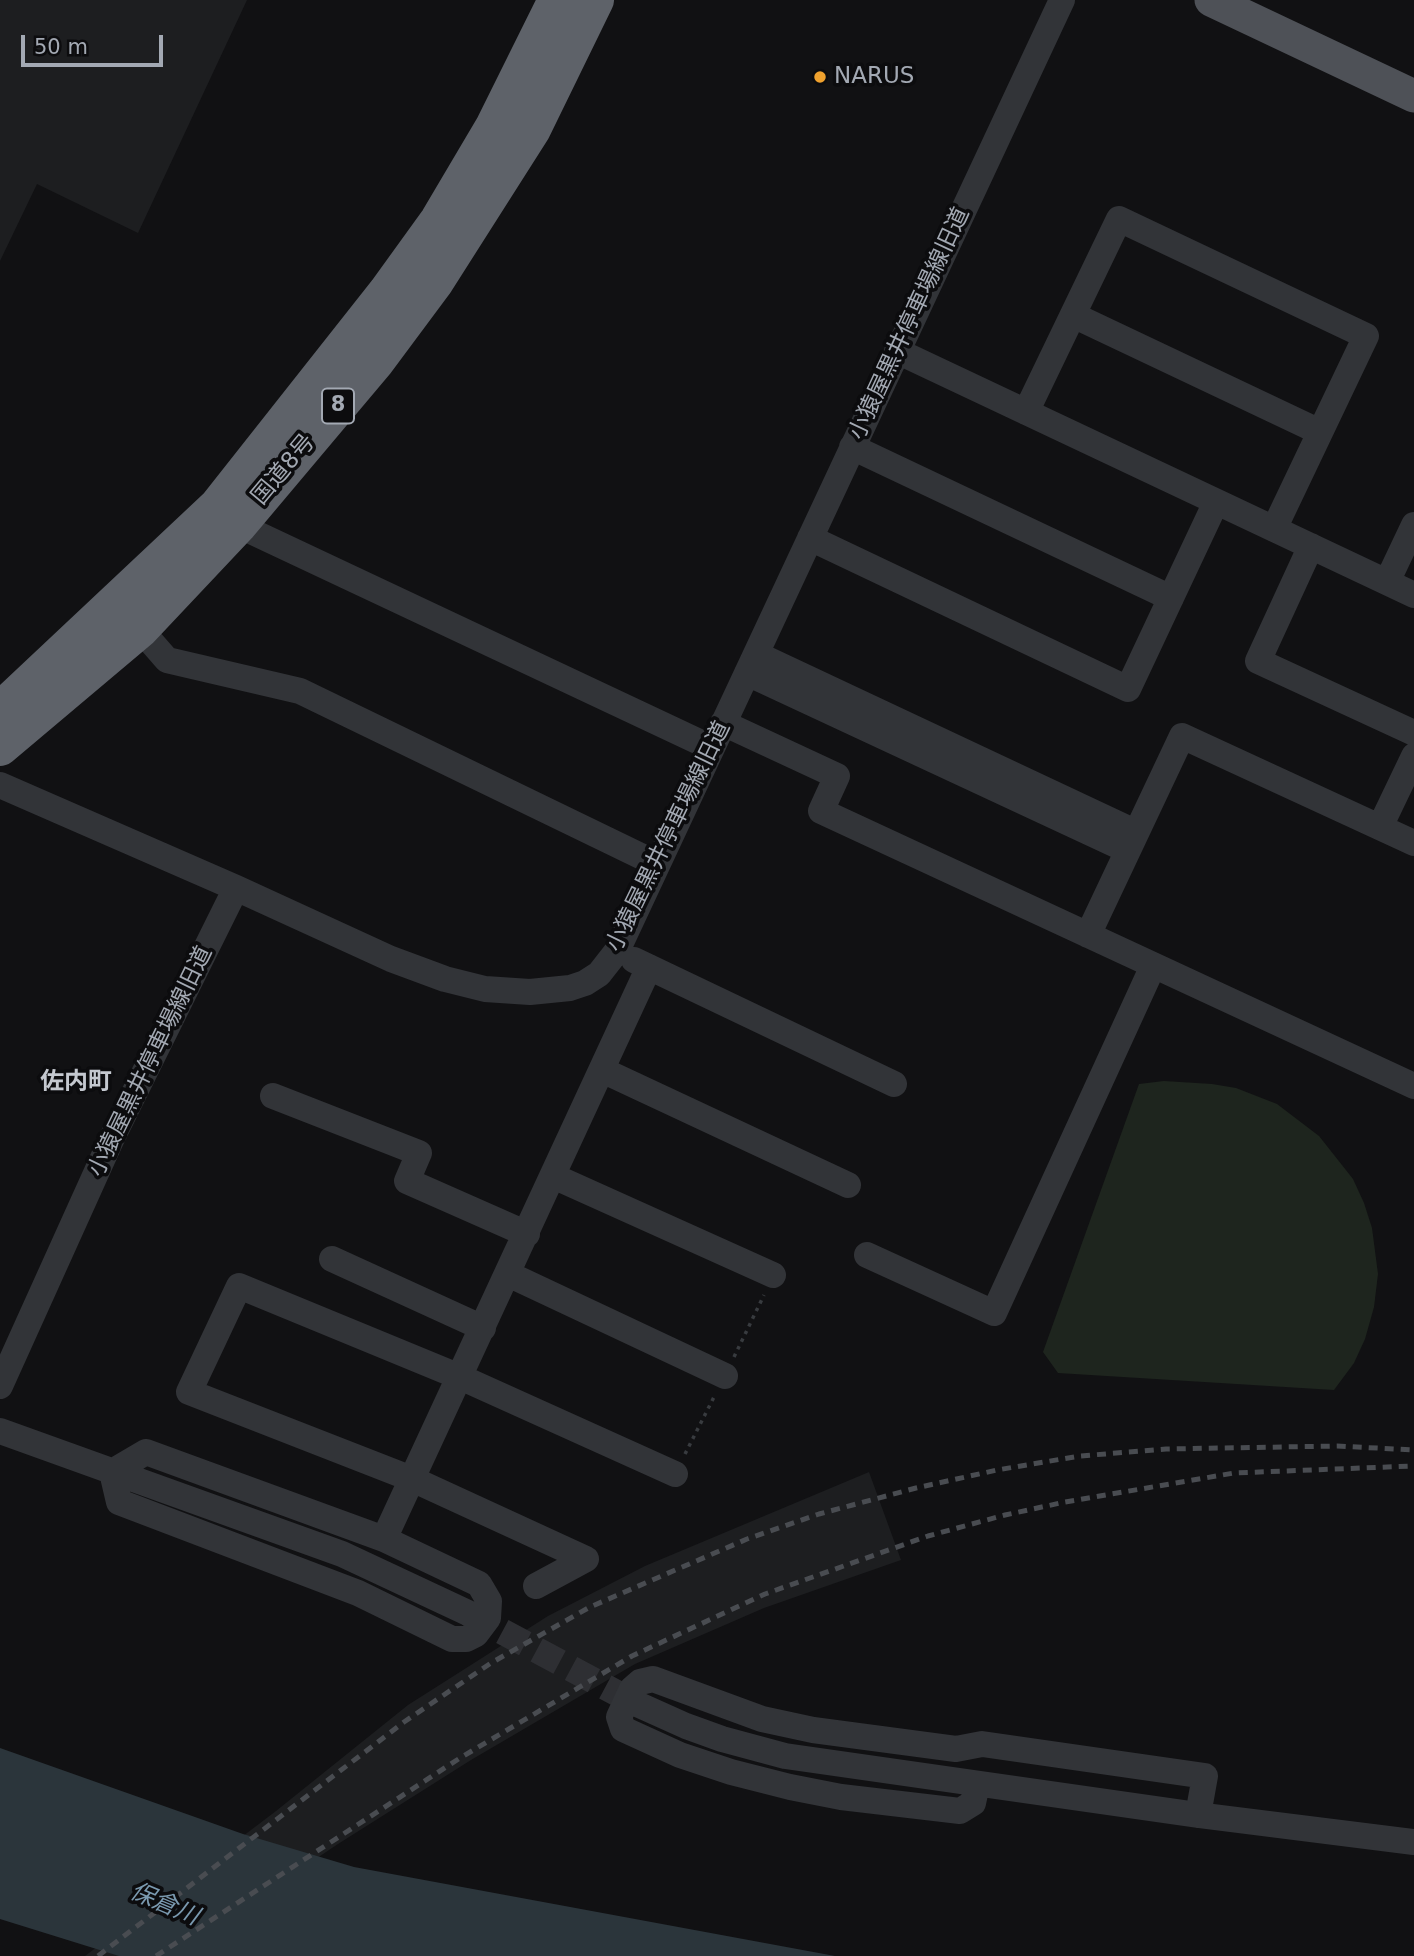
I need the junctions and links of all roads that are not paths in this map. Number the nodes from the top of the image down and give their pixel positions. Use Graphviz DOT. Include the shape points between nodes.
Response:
graph roads {
  1 [pos="557,0"];
  2 [pos="595,0"];
  3 [pos="1062,0"];
  4 [pos="1211,0"];
  5 [pos="1414,96"];
  6 [pos="1073,315"];
  7 [pos="897,351"];
  8 [pos="1026,412"];
  9 [pos="1320,432"];
  10 [pos="852,447"];
  11 [pos="1216,502"];
  12 [pos="238,525"];
  13 [pos="1414,525"];
  14 [pos="1274,529"];
  15 [pos="810,538"];
  16 [pos="1311,546"];
  17 [pos="1387,582"];
  18 [pos="1414,595"];
  19 [pos="1171,598"];
  20 [pos="139,629"];
  21 [pos="752,663"];
  22 [pos="0,711"];
  23 [pos="723,723"];
  24 [pos="1414,733"];
  25 [pos="0,747"];
  26 [pos="712,748"];
  27 [pos="1414,756"];
  28 [pos="0,785"];
  29 [pos="1380,827"];
  30 [pos="1131,841"];
  31 [pos="1414,843"];
  32 [pos="657,864"];
  33 [pos="236,888"];
  34 [pos="1088,935"];
  35 [pos="617,951"];
  36 [pos="1153,966"];
  37 [pos="649,967"];
  38 [pos="602,1070"];
  39 [pos="894,1084"];
  40 [pos="1414,1086"];
  41 [pos="273,1096"];
  42 [pos="553,1176"];
  43 [pos="848,1185"];
  44 [pos="527,1234"];
  45 [pos="867,1255"];
  46 [pos="332,1259"];
  47 [pos="508,1274"];
  48 [pos="773,1275"];
  49 [pos="483,1328"];
  50 [pos="725,1376"];
  51 [pos="460,1377"];
  52 [pos="0,1387"];
  53 [pos="0,1430"];
  54 [pos="112,1472"];
  55 [pos="675,1474"];
  56 [pos="412,1479"];
  57 [pos="384,1539"];
  58 [pos="536,1586"];
  59 [pos="468,1613"];
  60 [pos="636,1704"];
  61 [pos="977,1784"];
  62 [pos="1198,1815"];
  63 [pos="1414,1842"];
  1 -- 22 [label="highway, 国道8号 / 8" via="494,127 439,220 387,292 218,506"];
  2 -- 12 [label="highway, 国道8号 / 8" via="532,129 434,283 376,361"];
  3 -- 7 [label="street, 小猿屋黒井停車場線旧道"];
  4 -- 5 [label="main road"];
  6 -- 8 [label="street"];
  6 -- 9 [label="street"];
  6 -- 9 [label="street" via="1119,219 1132,224 1366,336"];
  7 -- 8 [label="street"];
  7 -- 10 [label="street, 小猿屋黒井停車場線旧道"];
  8 -- 11 [label="street"];
  9 -- 14 [label="street"];
  10 -- 15 [label="street, 小猿屋黒井停車場線旧道"];
  10 -- 19 [label="street"];
  11 -- 14 [label="street"];
  11 -- 19 [label="street"];
  12 -- 20 [label="highway, 国道8号 / 8"];
  12 -- 26 [label="street"];
  13 -- 17 [label="street"];
  14 -- 16 [label="street"];
  15 -- 19 [label="street" via="1128,689"];
  15 -- 21 [label="street, 小猿屋黒井停車場線旧道"];
  16 -- 17 [label="street"];
  16 -- 24 [label="street" via="1258,661"];
  17 -- 18 [label="street"];
  20 -- 25 [label="highway, 国道8号 / 8"];
  20 -- 32 [label="street" via="167,660 300,691"];
  21 -- 23 [label="street, 小猿屋黒井停車場線旧道"];
  21 -- 30 [label="street"];
  23 -- 26 [label="street, 小猿屋黒井停車場線旧道"];
  23 -- 34 [label="street" via="837,776 821,811"];
  26 -- 32 [label="street, 小猿屋黒井停車場線旧道"];
  27 -- 29 [label="street"];
  28 -- 33 [label="street"];
  29 -- 30 [label="street" via="1182,736"];
  29 -- 31 [label="street"];
  30 -- 34 [label="street"];
  32 -- 35 [label="street, 小猿屋黒井停車場線旧道"];
  33 -- 35 [label="street, 小猿屋黒井停車場線旧道" via="391,959 485,989 530,992 585,984"];
  33 -- 52 [label="street, 小猿屋黒井停車場線旧道" via="112,1138"];
  34 -- 36 [label="street"];
  35 -- 37 [label="street"];
  36 -- 40 [label="street"];
  36 -- 45 [label="street" via="994,1313"];
  37 -- 38 [label="street"];
  37 -- 39 [label="street"];
  38 -- 42 [label="street"];
  38 -- 43 [label="street"];
  41 -- 44 [label="street" via="419,1153 407,1181"];
  42 -- 44 [label="street"];
  42 -- 48 [label="street"];
  44 -- 47 [label="street"];
  46 -- 49 [label="street"];
  47 -- 49 [label="street"];
  47 -- 50 [label="street"];
  49 -- 51 [label="street"];
  51 -- 55 [label="street"];
  51 -- 56 [label="street"];
  51 -- 56 [label="street" via="239,1286 189,1392"];
  53 -- 54 [label="street"];
  54 -- 57 [label="street" via="146,1452"];
  54 -- 57 [label="street" via="119,1502 358,1593 452,1639 476,1634 488,1618 489,1601 479,1584"];
  54 -- 59 [label="street" via="342,1554"];
  56 -- 57 [label="street"];
  56 -- 58 [label="street" via="586,1559"];
  60 -- 61 [label="street" via="686,1726 785,1756"];
  61 -- 62 [label="street"];
  61 -- 62 [label="street" via="973,1803 960,1811 803,1790 680,1755 623,1729 619,1717 632,1689 653,1679 762,1719 813,1730 956,1749 982,1744 1205,1776"];
  62 -- 63 [label="street"];
}
